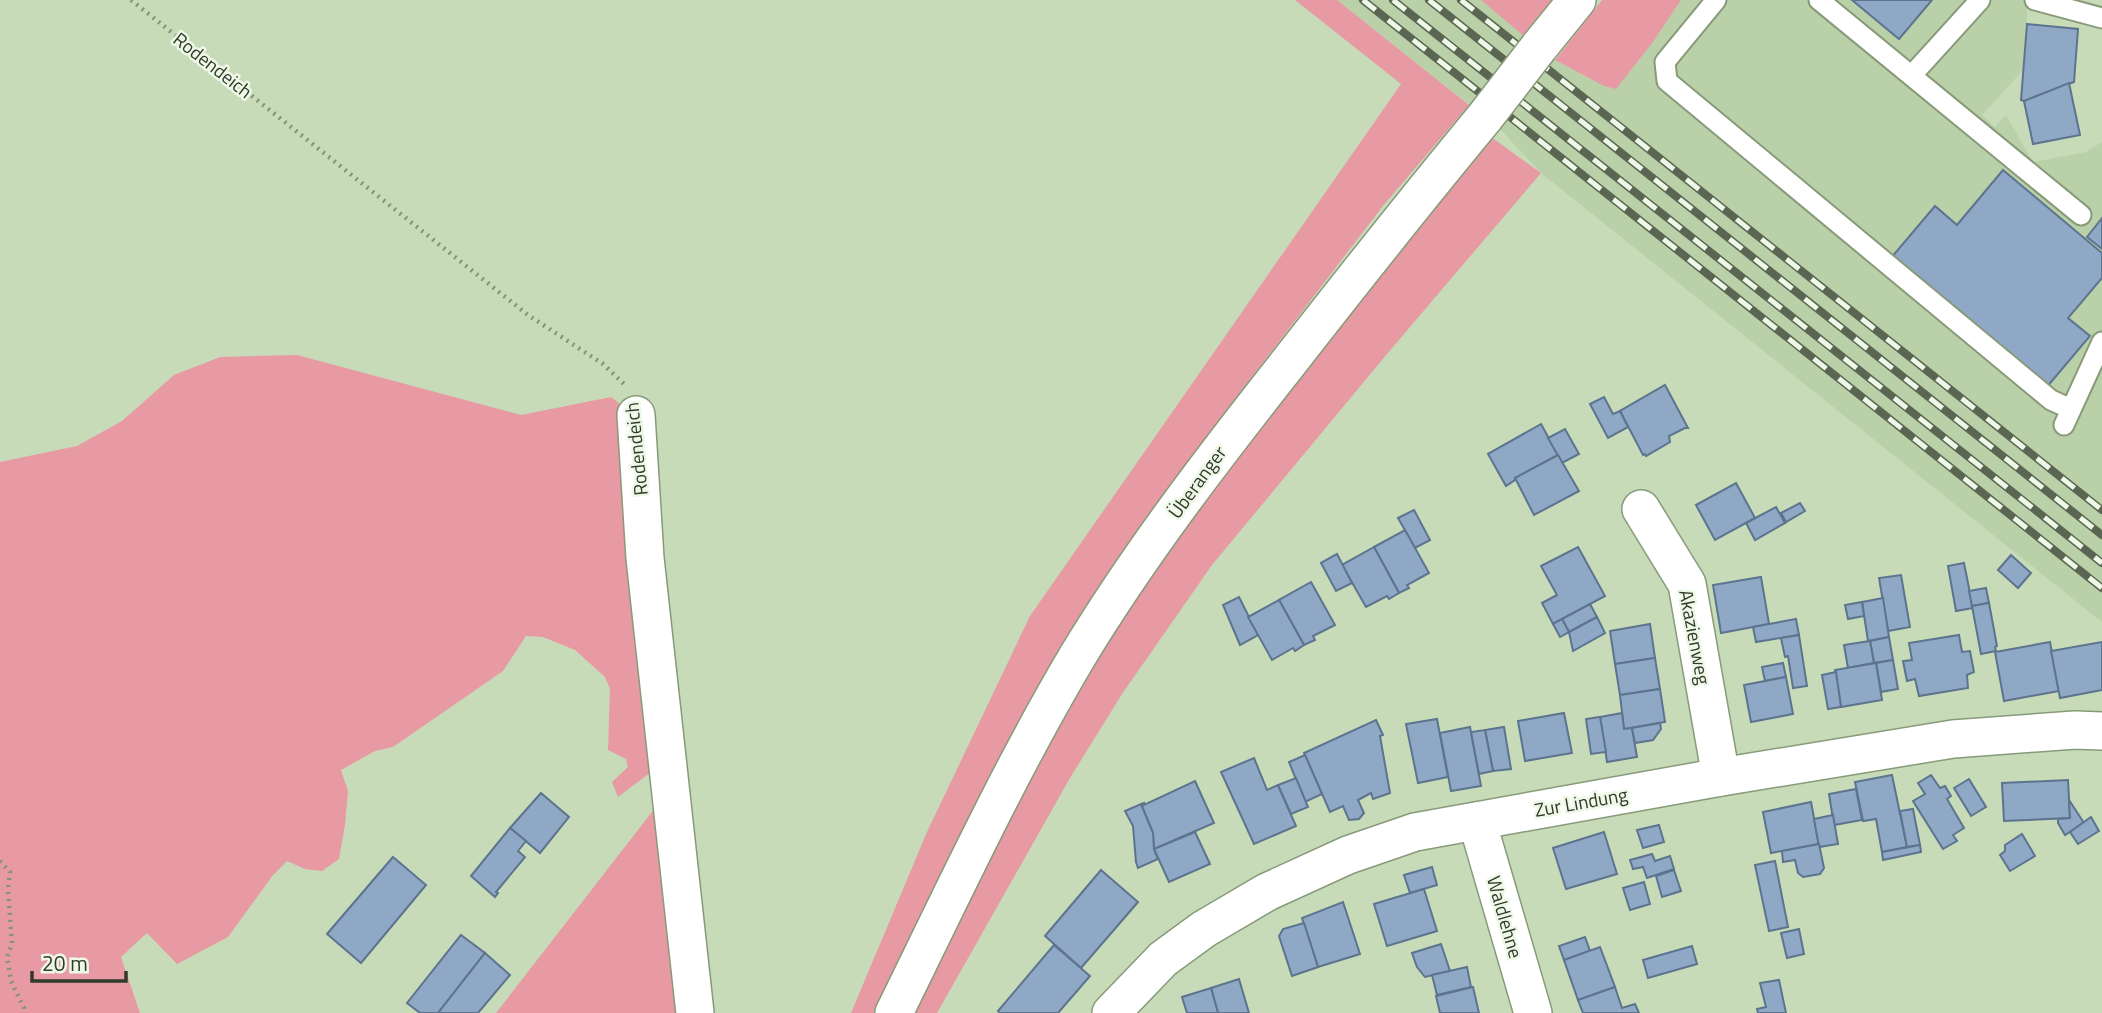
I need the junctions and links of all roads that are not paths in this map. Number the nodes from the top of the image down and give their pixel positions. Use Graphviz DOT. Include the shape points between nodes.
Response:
graph roads {
  1 [pos="1577,0"];
  2 [pos="1716,0"];
  3 [pos="1819,0"];
  4 [pos="1980,0"];
  5 [pos="2035,0"];
  6 [pos="2102,18"];
  7 [pos="1912,75"];
  8 [pos="2081,215"];
  9 [pos="2102,342"];
  10 [pos="636,415"];
  11 [pos="1641,509"];
  12 [pos="2102,731"];
  13 [pos="1720,776"];
  14 [pos="1477,821"];
  15 [pos="695,1013"];
  16 [pos="894,1013"];
  17 [pos="1111,1013"];
  18 [pos="1533,1013"];
  1 -- 16 [label="street, Überanger, bridge" via="1227,441 1137,565 1025,746"];
  2 -- 9 [label="lane" via="1665,62 1667,81 2068,417"];
  3 -- 7 [label="lane"];
  4 -- 7 [label="lane"];
  5 -- 6 [label="lane"];
  7 -- 8 [label="lane"];
  10 -- 15 [label="street, Rodendeich" via="645,558"];
  11 -- 13 [label="street, Akazienweg" via="1687,584"];
  12 -- 13 [label="street, Zur Lindung" via="1953,739"];
  13 -- 14 [label="street, Zur Lindung"];
  14 -- 17 [label="street, Zur Lindung" via="1415,832 1267,892 1163,959"];
  14 -- 18 [label="street, Waldlehne"];
}
